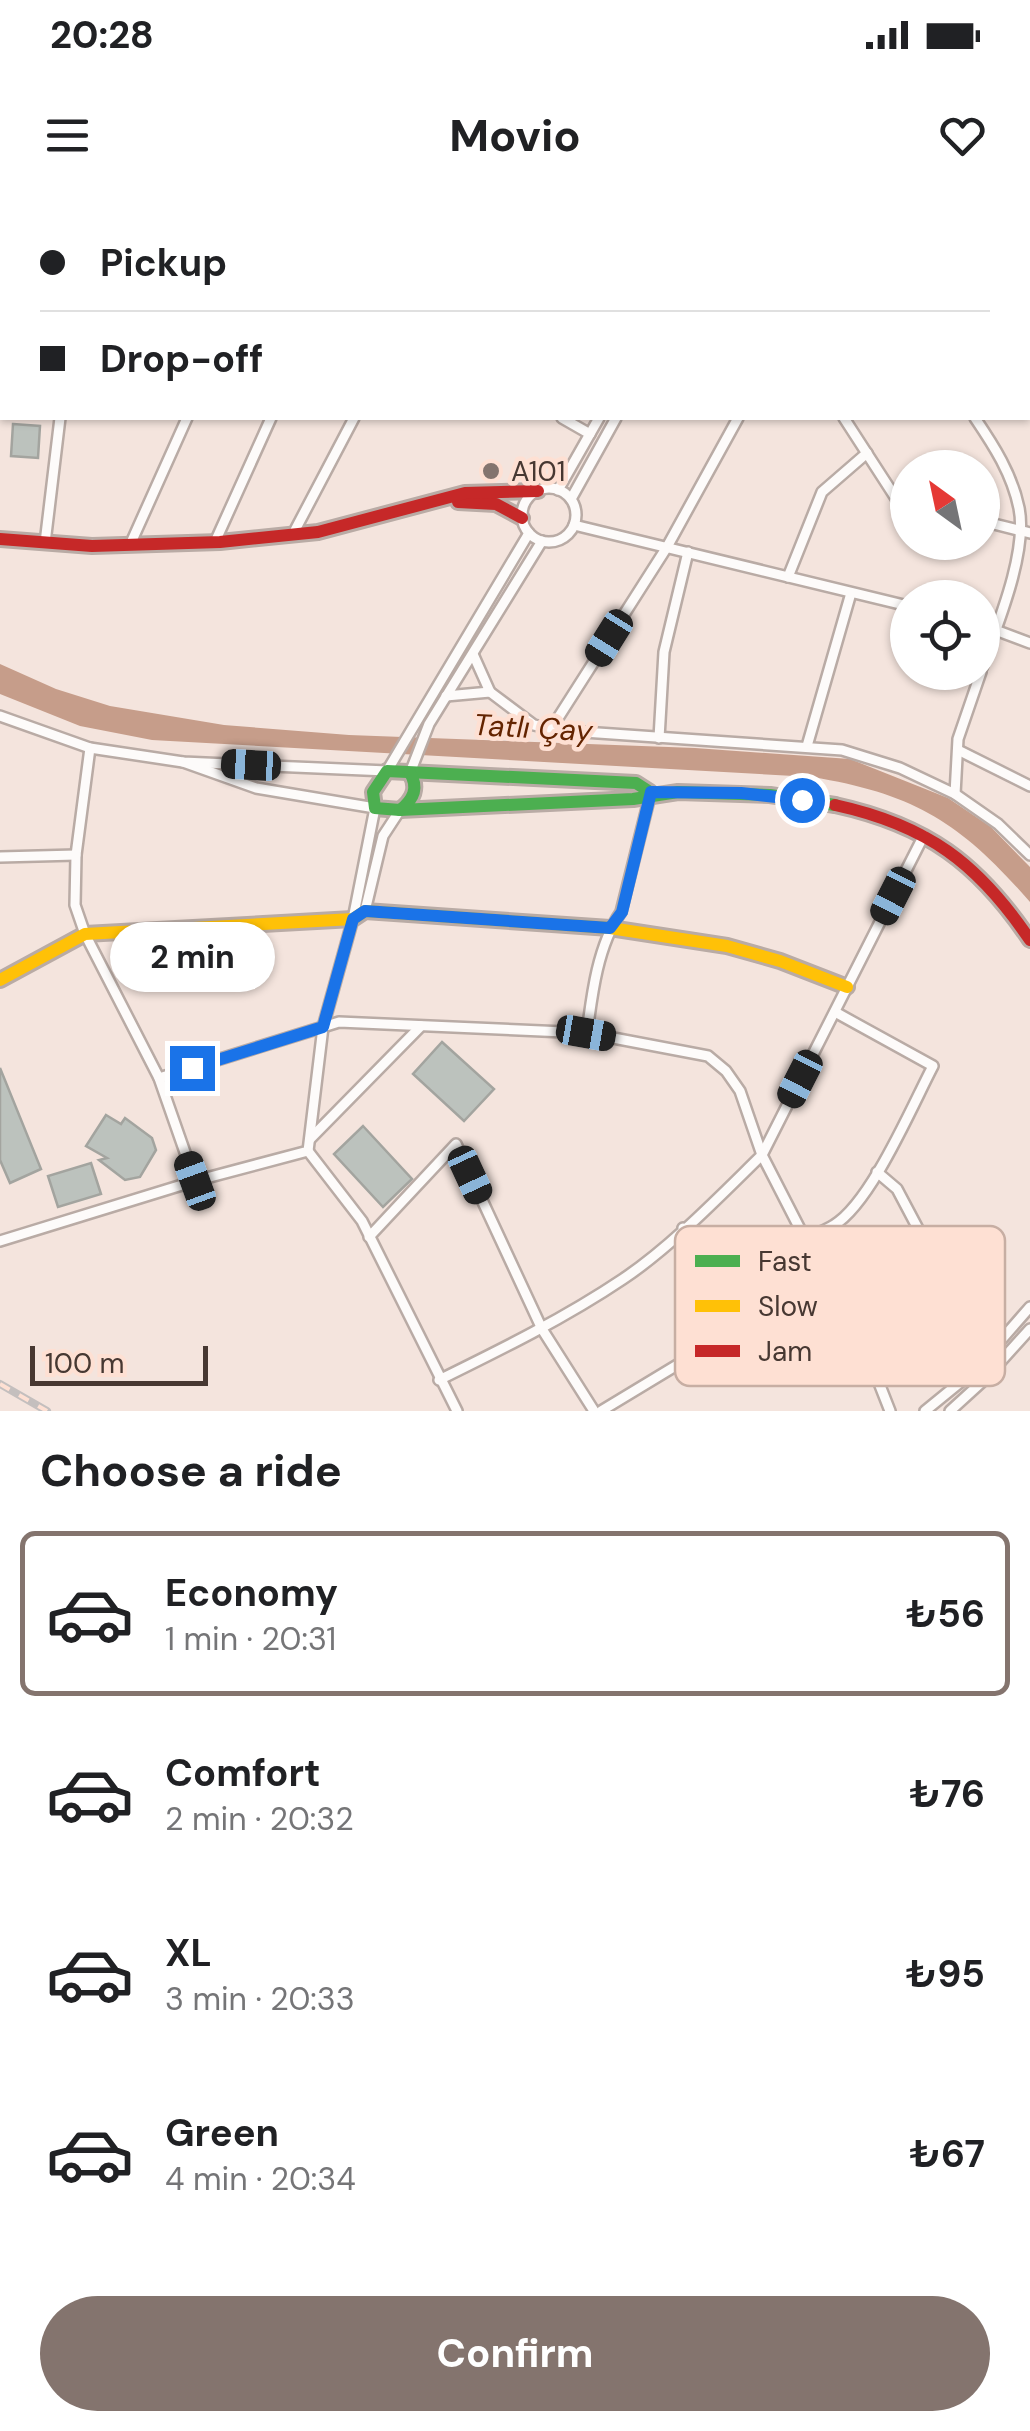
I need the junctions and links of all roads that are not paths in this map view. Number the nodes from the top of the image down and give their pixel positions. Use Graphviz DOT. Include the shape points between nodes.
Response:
graph roads {
  1 [pos="60,420"];
  2 [pos="186,420"];
  3 [pos="270,420"];
  4 [pos="353,420"];
  5 [pos="566,420"];
  6 [pos="597,420"];
  7 [pos="615,420"];
  8 [pos="737,420"];
  9 [pos="845,420"];
  10 [pos="976,420"];
  11 [pos="590,434"];
  12 [pos="867,453"];
  13 [pos="558,490"];
  14 [pos="890,490"];
  15 [pos="538,491"];
  16 [pos="571,499"];
  17 [pos="406,506"];
  18 [pos="522,518"];
  19 [pos="574,525"];
  20 [pos="1000,526"];
  21 [pos="1019,530"];
  22 [pos="529,533"];
  23 [pos="1030,533"];
  24 [pos="292,534"];
  25 [pos="0,539"];
  26 [pos="542,541"];
  27 [pos="45,542"];
  28 [pos="215,542"];
  29 [pos="130,546"];
  30 [pos="667,547"];
  31 [pos="688,552"];
  32 [pos="788,577"];
  33 [pos="851,592"];
  34 [pos="890,602"];
  35 [pos="1000,615"];
  36 [pos="1000,630"];
  37 [pos="1030,642"];
  38 [pos="473,654"];
  39 [pos="976,690"];
  40 [pos="490,692"];
  41 [pos="446,696"];
  42 [pos="0,716"];
  43 [pos="551,728"];
  44 [pos="659,738"];
  45 [pos="807,746"];
  46 [pos="90,748"];
  47 [pos="958,750"];
  48 [pos="183,762"];
  49 [pos="389,767"];
  50 [pos="411,769"];
  51 [pos="1030,786"];
  52 [pos="651,792"];
  53 [pos="956,794"];
  54 [pos="376,808"];
  55 [pos="400,810"];
  56 [pos="924,835"];
  57 [pos="76,855"];
  58 [pos="1030,855"];
  59 [pos="0,856"];
  60 [pos="359,915"];
  61 [pos="610,928"];
  62 [pos="86,934"];
  63 [pos="1030,940"];
  64 [pos="0,980"];
  65 [pos="847,986"];
  66 [pos="835,1012"];
  67 [pos="420,1026"];
  68 [pos="323,1027"];
  69 [pos="586,1033"];
  70 [pos="158,1078"];
  71 [pos="310,1139"];
  72 [pos="308,1151"];
  73 [pos="762,1154"];
  74 [pos="877,1172"];
  75 [pos="195,1181"];
  76 [pos="685,1226"];
  77 [pos="799,1226"];
  78 [pos="834,1226"];
  79 [pos="917,1226"];
  80 [pos="675,1235"];
  81 [pos="369,1237"];
  82 [pos="1,1238"];
  83 [pos="1030,1307"];
  84 [pos="542,1328"];
  85 [pos="1030,1329"];
  86 [pos="1005,1335"];
  87 [pos="1005,1357"];
  88 [pos="675,1366"];
  89 [pos="439,1380"];
  90 [pos="881,1386"];
  91 [pos="954,1386"];
  92 [pos="977,1386"];
  93 [pos="458,1411"];
  94 [pos="597,1411"];
  95 [pos="890,1411"];
  96 [pos="926,1411"];
  97 [pos="950,1411"];
  1 -- 27 [label="street"];
  2 -- 29 [label="street"];
  3 -- 28 [label="street"];
  4 -- 24 [label="street"];
  5 -- 11 [label="street"];
  6 -- 11 [label="street"];
  7 -- 16 [label="street"];
  8 -- 30 [label="street"];
  9 -- 12 [label="street"];
  10 -- 21 [label="street" via="1002,458 1020,512"];
  11 -- 13 [label="street"];
  12 -- 14 [label="street"];
  12 -- 32 [label="street" via="822,492"];
  13 -- 15 [label="street"];
  13 -- 16 [label="street"];
  15 -- 17 [label="street" via="464,493"];
  15 -- 18 [label="street" via="525,503"];
  16 -- 19 [label="street"];
  17 -- 18 [label="street" via="472,501"];
  17 -- 24 [label="street"];
  18 -- 22 [label="street"];
  19 -- 26 [label="street" via="563,539"];
  19 -- 30 [label="street"];
  20 -- 21 [label="street"];
  21 -- 23 [label="street"];
  21 -- 35 [label="street"];
  22 -- 26 [label="street"];
  22 -- 49 [label="street"];
  24 -- 28 [label="street"];
  25 -- 27 [label="street"];
  26 -- 38 [label="street"];
  27 -- 29 [label="street"];
  28 -- 29 [label="street"];
  30 -- 31 [label="street"];
  30 -- 43 [label="street"];
  31 -- 32 [label="street"];
  31 -- 44 [label="street" via="664,652"];
  32 -- 33 [label="street"];
  33 -- 34 [label="street"];
  33 -- 45 [label="street"];
  36 -- 37 [label="street"];
  38 -- 40 [label="street"];
  38 -- 41 [label="street"];
  39 -- 47 [label="street"];
  40 -- 41 [label="street"];
  40 -- 43 [label="street" via="534,725"];
  41 -- 50 [label="street"];
  42 -- 46 [label="street"];
  43 -- 44 [label="street"];
  44 -- 45 [label="street"];
  45 -- 53 [label="street" via="866,756"];
  46 -- 48 [label="street"];
  46 -- 57 [label="street"];
  47 -- 51 [label="street"];
  47 -- 53 [label="street"];
  48 -- 49 [label="street"];
  48 -- 54 [label="street" via="256,788"];
  49 -- 50 [label="street"];
  49 -- 54 [label="street" via="373,792"];
  50 -- 52 [label="street" via="636,783"];
  50 -- 55 [label="street" via="416,789"];
  52 -- 55 [label="street"];
  52 -- 56 [label="street" via="741,793 863,808"];
  52 -- 61 [label="street" via="622,912"];
  53 -- 58 [label="street"];
  54 -- 55 [label="street"];
  54 -- 60 [label="street"];
  55 -- 60 [label="street" via="383,836"];
  56 -- 63 [label="street" via="965,860 1013,910"];
  56 -- 65 [label="street"];
  57 -- 59 [label="street"];
  57 -- 62 [label="street" via="75,905"];
  60 -- 61 [label="street"];
  60 -- 62 [label="street"];
  60 -- 68 [label="street"];
  61 -- 65 [label="street" via="727,946"];
  61 -- 69 [label="street"];
  62 -- 64 [label="street"];
  62 -- 70 [label="street"];
  65 -- 66 [label="street"];
  66 -- 73 [label="street"];
  66 -- 74 [label="street" via="933,1066"];
  67 -- 68 [label="street"];
  67 -- 69 [label="street"];
  67 -- 71 [label="street"];
  68 -- 70 [label="street"];
  68 -- 71 [label="street"];
  69 -- 73 [label="street" via="717,1062 740,1091"];
  70 -- 75 [label="street"];
  71 -- 72 [label="street"];
  72 -- 75 [label="street"];
  72 -- 81 [label="street"];
  73 -- 76 [label="street"];
  73 -- 77 [label="street"];
  74 -- 78 [label="street"];
  74 -- 79 [label="street" via="897,1189"];
  75 -- 82 [label="street"];
  80 -- 84 [label="street" via="626,1277"];
  81 -- 84 [label="street" via="456,1144"];
  81 -- 89 [label="street"];
  83 -- 86 [label="street"];
  84 -- 89 [label="street"];
  84 -- 94 [label="street"];
  85 -- 87 [label="street"];
  88 -- 94 [label="street"];
  89 -- 93 [label="street"];
  90 -- 95 [label="street"];
  91 -- 96 [label="street"];
  92 -- 97 [label="street"];
}
